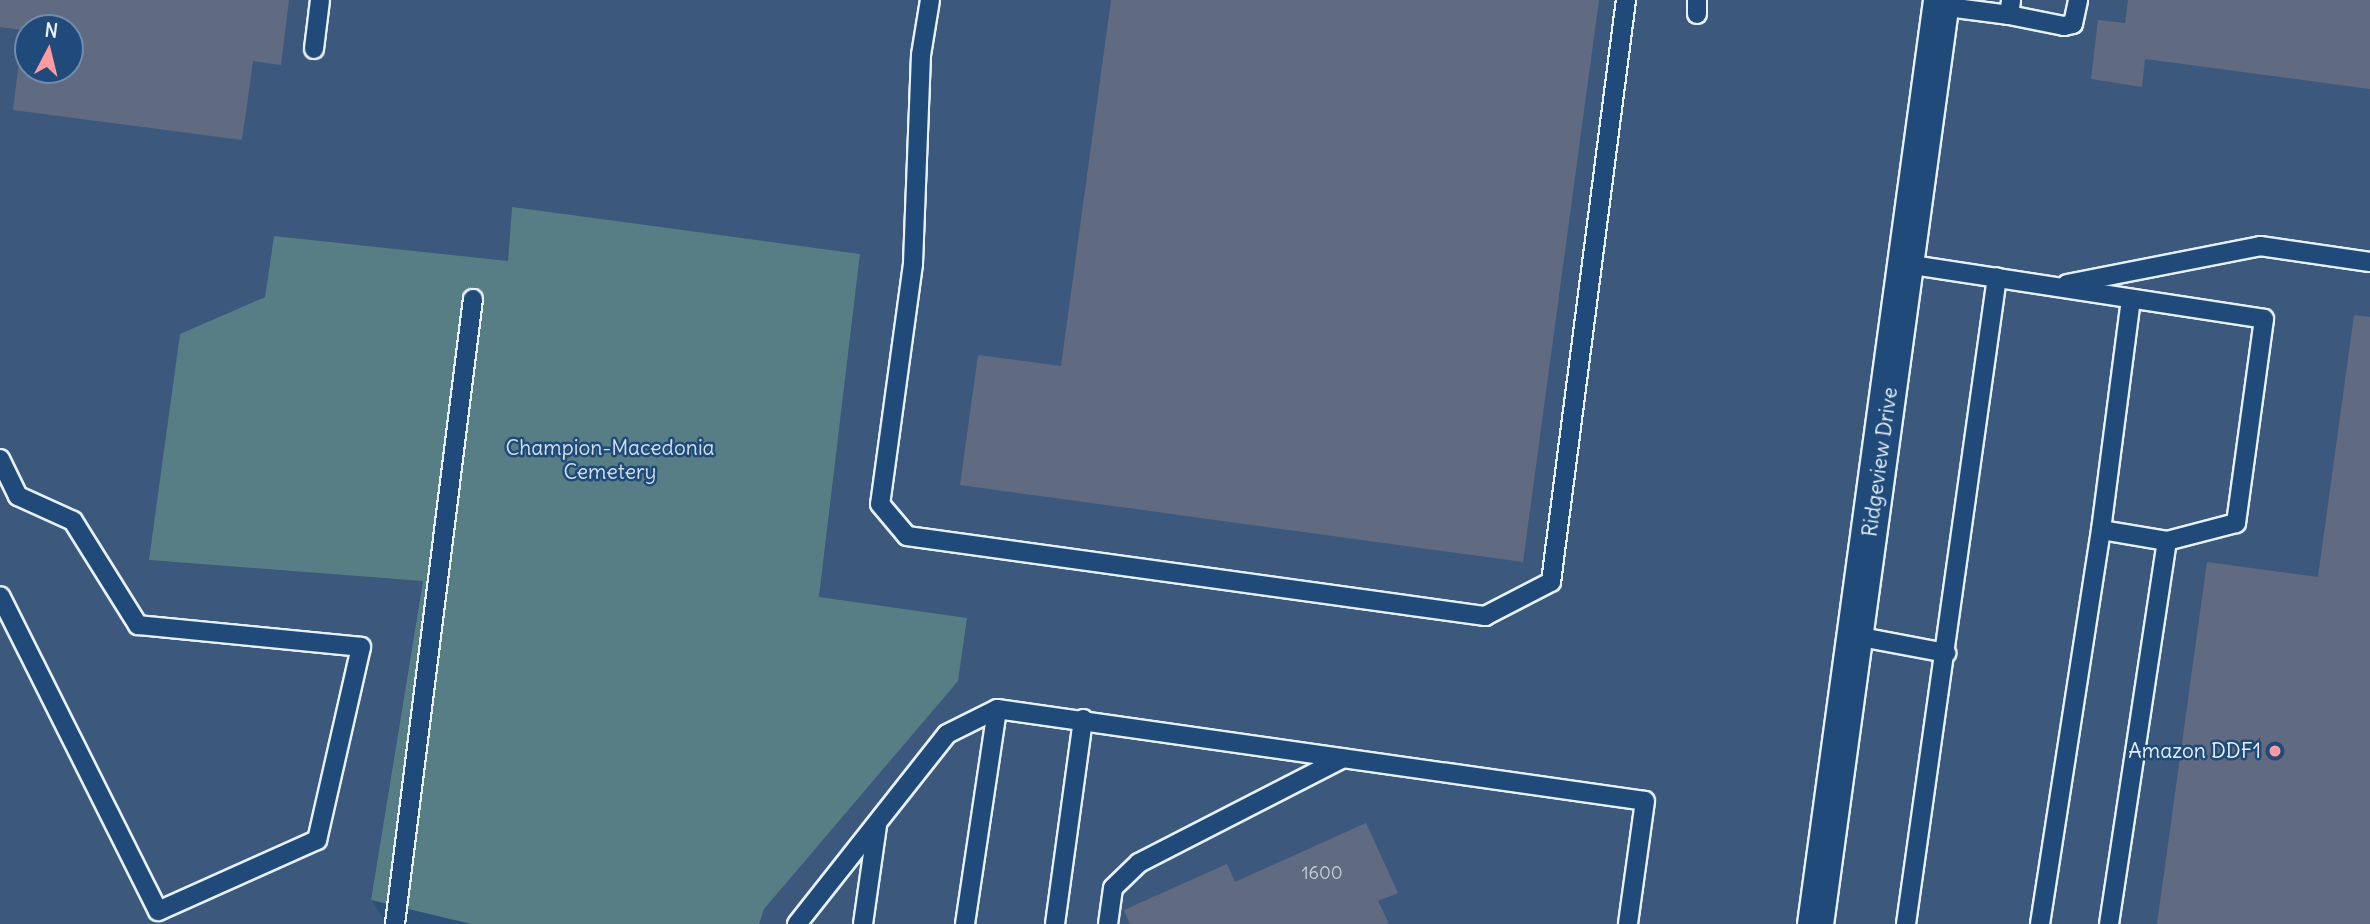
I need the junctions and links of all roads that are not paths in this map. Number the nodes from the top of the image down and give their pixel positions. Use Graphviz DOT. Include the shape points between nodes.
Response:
graph roads {
  1 [pos="320,0"];
  2 [pos="930,0"];
  3 [pos="1626,0"];
  4 [pos="2078,0"];
  5 [pos="1940,3"];
  6 [pos="2010,8"];
  7 [pos="314,49"];
  8 [pos="2370,262"];
  9 [pos="1906,264"];
  10 [pos="1997,277"];
  11 [pos="2057,286"];
  12 [pos="473,299"];
  13 [pos="2131,299"];
  14 [pos="0,459"];
  15 [pos="2101,530"];
  16 [pos="2167,541"];
  17 [pos="0,596"];
  18 [pos="1856,636"];
  19 [pos="1946,653"];
  20 [pos="998,709"];
  21 [pos="1083,719"];
  22 [pos="1343,758"];
  23 [pos="877,822"];
  24 [pos="396,924"];
  25 [pos="797,924"];
  26 [pos="863,924"];
  27 [pos="965,924"];
  28 [pos="1055,924"];
  29 [pos="1108,924"];
  30 [pos="1628,924"];
  31 [pos="1815,924"];
  32 [pos="1906,924"];
  33 [pos="2040,924"];
  34 [pos="2109,924"];
  1 -- 7 [label="lane"];
  2 -- 3 [label="lane" via="921,55 913,264 880,504 907,536 1485,616 1550,582"];
  4 -- 6 [label="lane" via="2073,24 2064,26"];
  5 -- 6 [label="lane"];
  5 -- 9 [label="street, Ridgeview Drive"];
  8 -- 11 [label="lane" via="2260,246"];
  9 -- 10 [label="lane"];
  9 -- 18 [label="street, Ridgeview Drive"];
  10 -- 11 [label="lane"];
  10 -- 19 [label="lane"];
  11 -- 13 [label="lane"];
  12 -- 24 [label="lane"];
  13 -- 15 [label="lane"];
  13 -- 16 [label="lane" via="2263,319 2236,523"];
  14 -- 17 [label="lane" via="18,496 73,521 138,625 360,647 317,840 158,911"];
  15 -- 16 [label="lane"];
  15 -- 33 [label="lane"];
  16 -- 34 [label="lane"];
  18 -- 19 [label="lane"];
  18 -- 31 [label="street, Ridgeview Drive"];
  19 -- 32 [label="lane"];
  20 -- 21 [label="lane"];
  20 -- 23 [label="lane" via="947,734"];
  20 -- 27 [label="lane"];
  21 -- 22 [label="lane"];
  21 -- 28 [label="lane"];
  22 -- 29 [label="lane" via="1139,863 1113,888"];
  22 -- 30 [label="lane" via="1645,801"];
  23 -- 25 [label="lane"];
  23 -- 26 [label="lane"];
}
